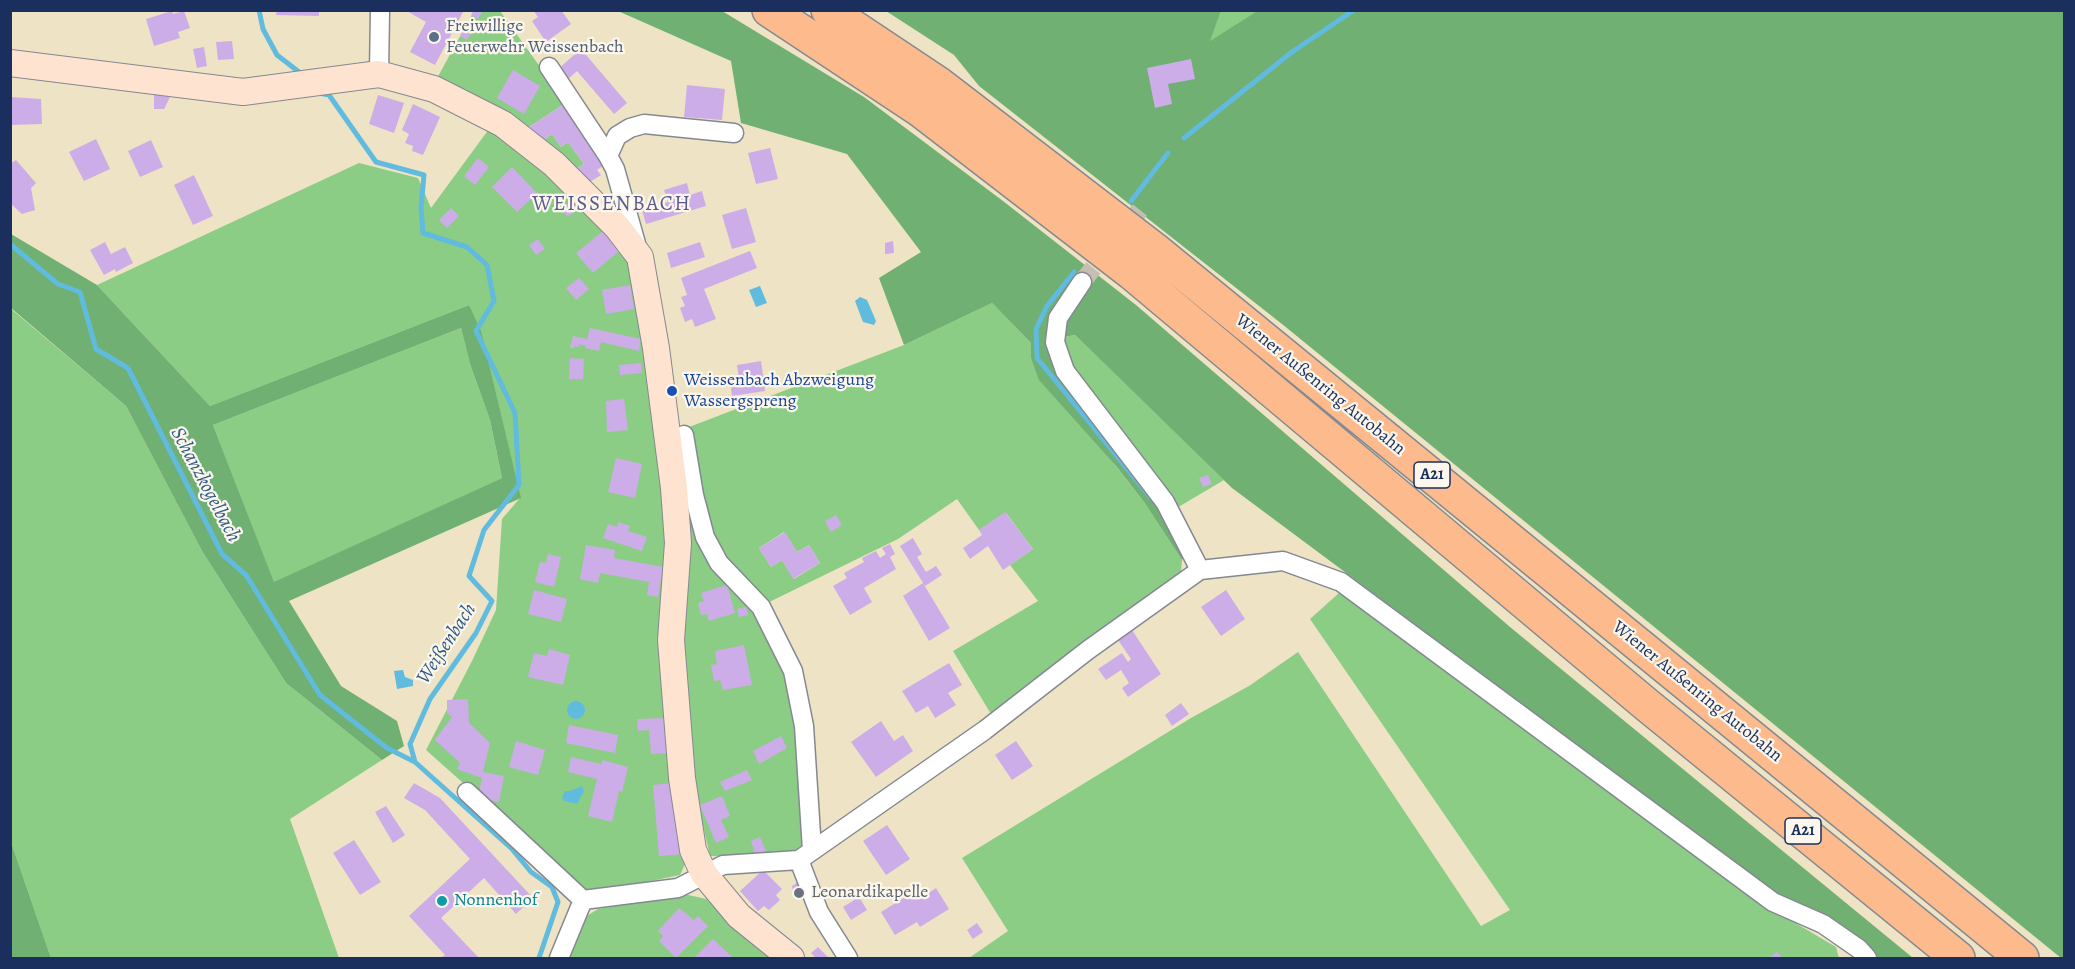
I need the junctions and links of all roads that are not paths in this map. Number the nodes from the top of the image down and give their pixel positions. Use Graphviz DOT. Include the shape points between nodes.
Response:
graph roads {
  1 [pos="380,10"];
  2 [pos="769,10"];
  3 [pos="828,10"];
  4 [pos="10,63"];
  5 [pos="549,67"];
  6 [pos="379,74"];
  7 [pos="734,133"];
  8 [pos="611,162"];
  9 [pos="640,257"];
  10 [pos="1082,282"];
  11 [pos="684,435"];
  12 [pos="1200,570"];
  13 [pos="467,792"];
  14 [pos="805,855"];
  15 [pos="704,874"];
  16 [pos="583,900"];
  17 [pos="559,958"];
  18 [pos="791,958"];
  19 [pos="848,958"];
  20 [pos="1868,958"];
  21 [pos="1958,958"];
  22 [pos="2022,958"];
  1 -- 6 [label="street"];
  2 -- 21 [label="highway, Wiener Außenring Autobahn / A21" via="920,110 1133,274 1629,690"];
  3 -- 22 [label="highway, Wiener Außenring Autobahn / A21" via="939,84 1154,249"];
  4 -- 6 [label="street" via="243,92"];
  5 -- 8 [label="street"];
  6 -- 9 [label="street" via="434,89 503,124 554,164 617,227"];
  7 -- 8 [label="street" via="644,124 617,136"];
  8 -- 9 [label="street"];
  9 -- 15 [label="street" via="674,488 678,543 671,640 682,778 693,850"];
  10 -- 12 [label="street" via="1058,318 1055,342 1065,371 1165,502"];
  11 -- 14 [label="street" via="705,537 719,563 761,608 793,671 804,726"];
  12 -- 14 [label="street" via="985,730"];
  12 -- 20 [label="street" via="1283,561 1341,582 1773,902 1823,924"];
  13 -- 16 [label="street"];
  14 -- 15 [label="street" via="723,865"];
  14 -- 19 [label="street" via="819,912"];
  15 -- 16 [label="street" via="678,888"];
  15 -- 18 [label="street" via="739,916"];
  16 -- 17 [label="street"];
}
